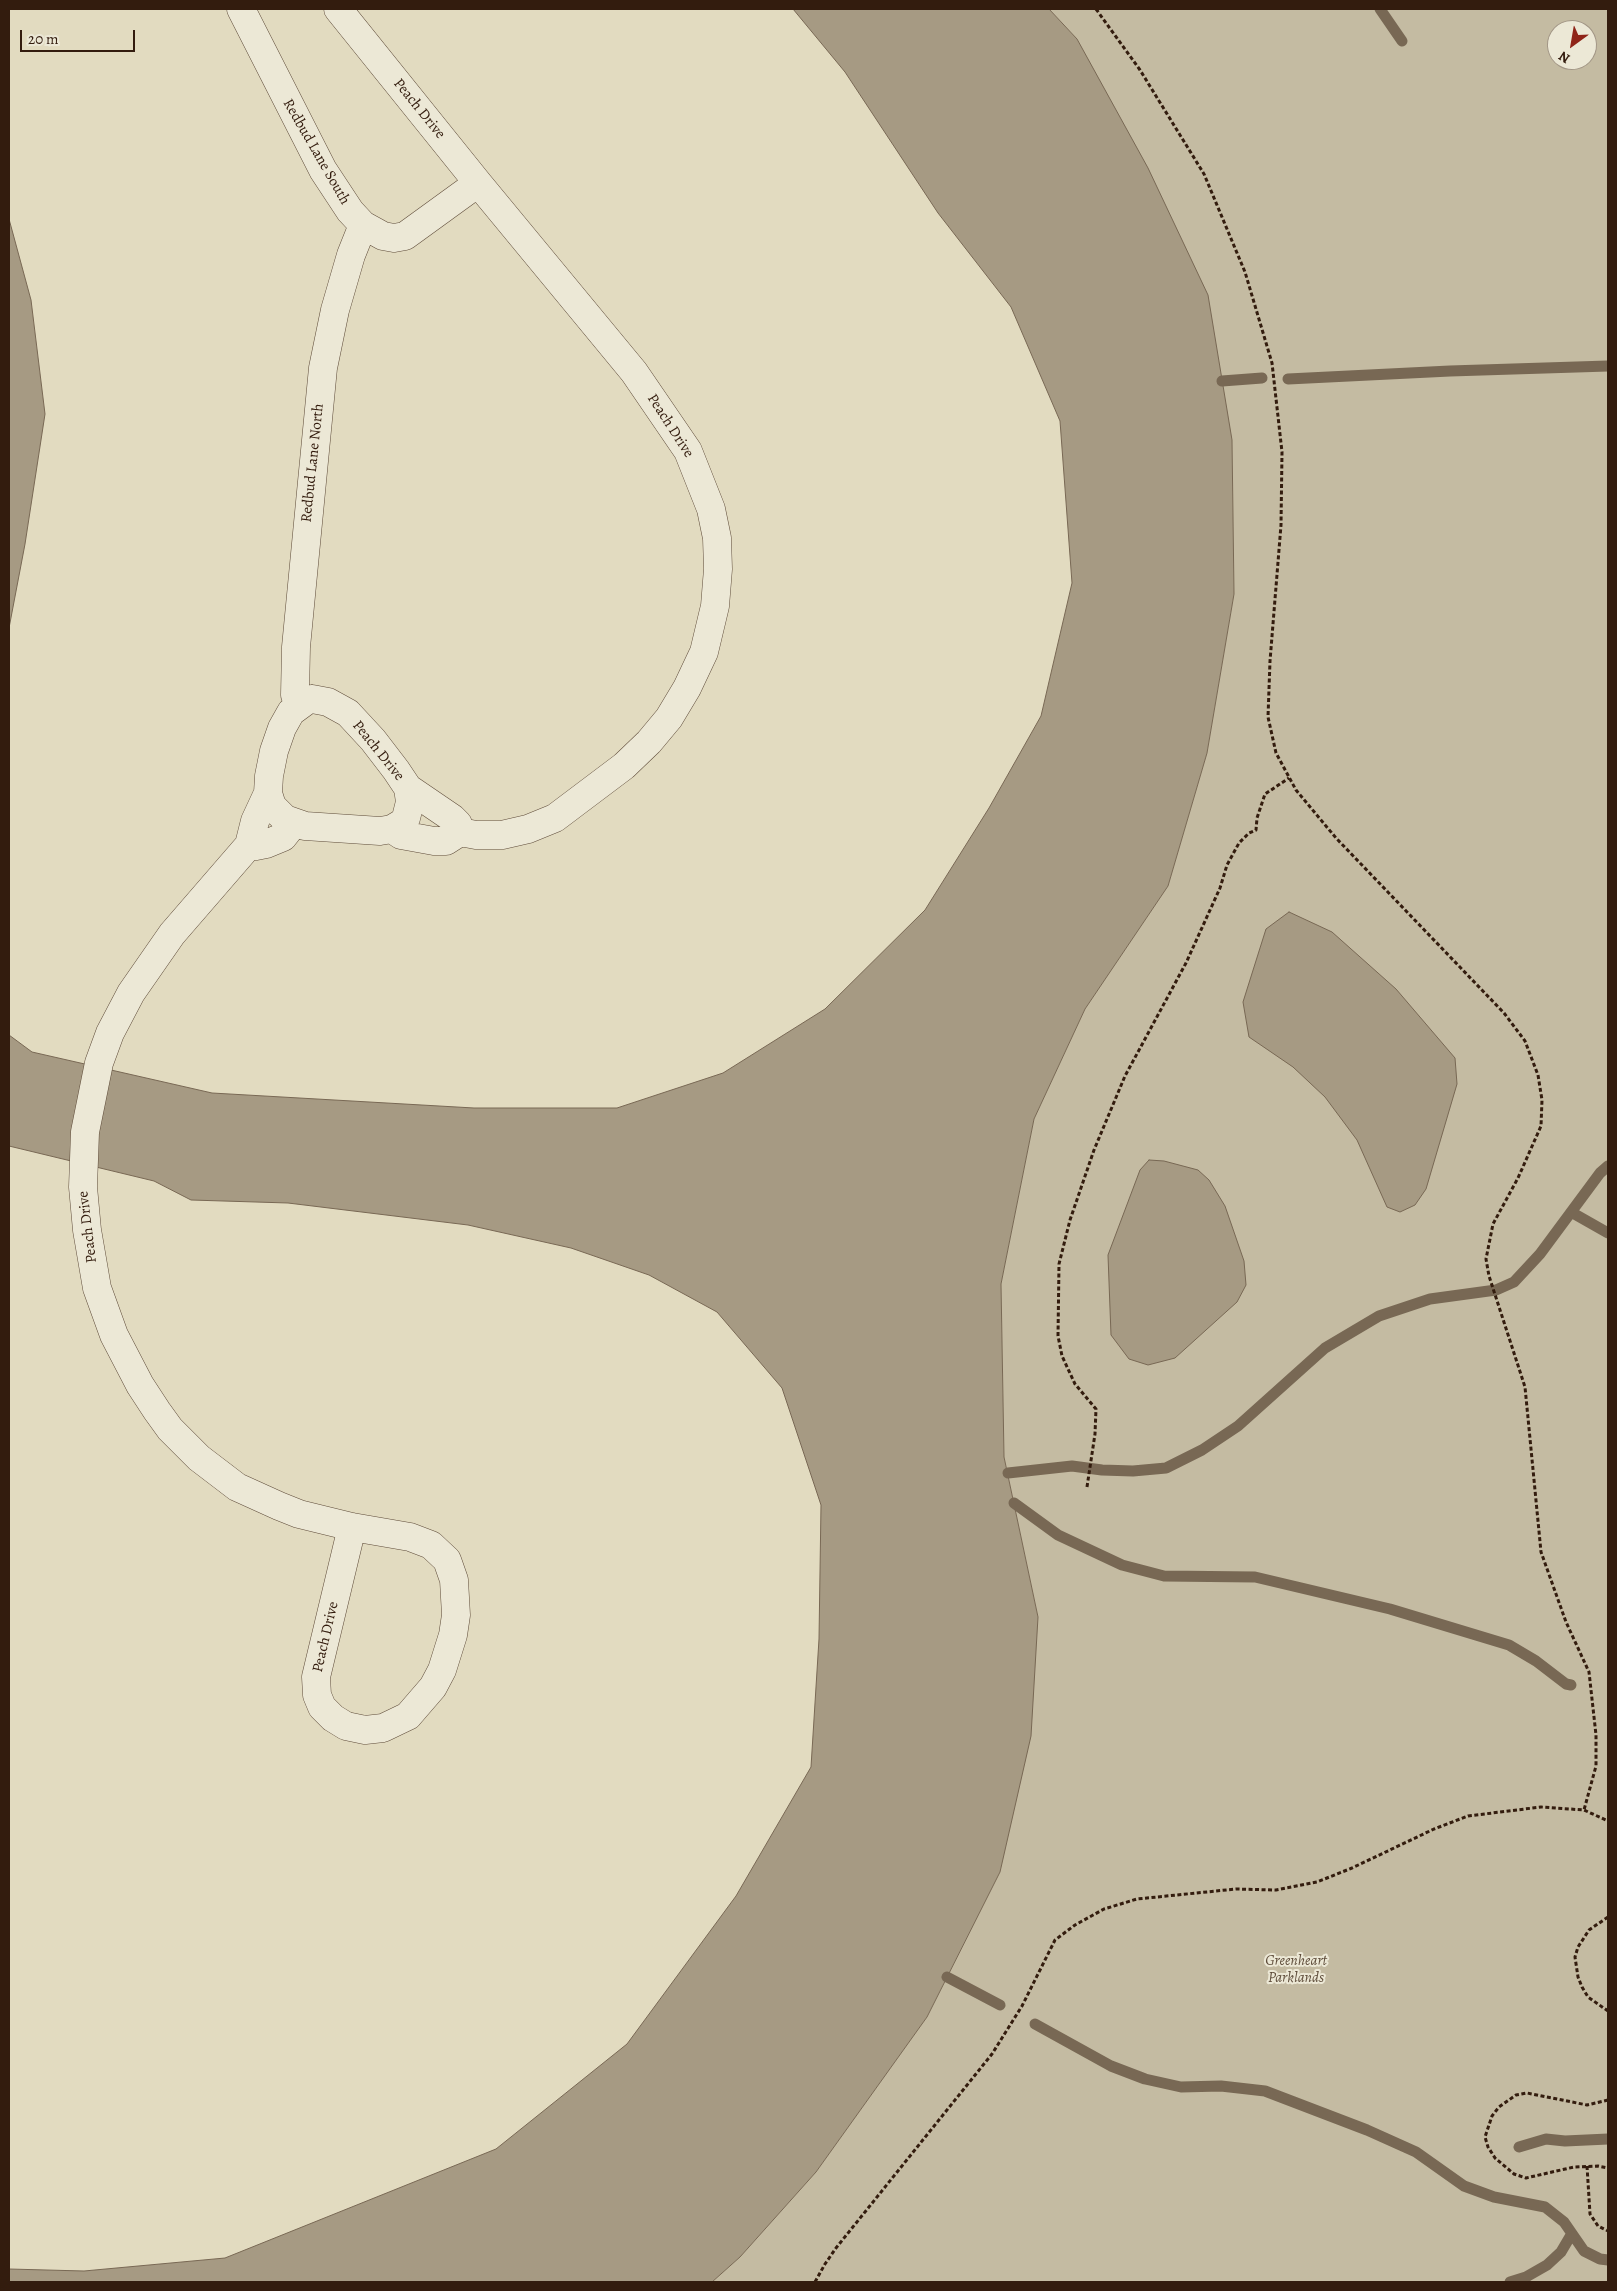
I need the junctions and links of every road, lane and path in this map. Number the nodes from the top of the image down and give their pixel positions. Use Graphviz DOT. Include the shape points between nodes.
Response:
graph roads {
  1 [pos="240,9"];
  2 [pos="338,9"];
  3 [pos="1096,9"];
  4 [pos="478,183"];
  5 [pos="363,224"];
  6 [pos="299,706"];
  7 [pos="1289,778"];
  8 [pos="408,788"];
  9 [pos="268,794"];
  10 [pos="294,824"];
  11 [pos="392,829"];
  12 [pos="460,832"];
  13 [pos="249,845"];
  14 [pos="1087,1487"];
  15 [pos="352,1527"];
  16 [pos="1584,1810"];
  17 [pos="1608,1821"];
  18 [pos="1608,1917"];
  19 [pos="1608,2011"];
  20 [pos="1608,2100"];
  21 [pos="1587,2166"];
  22 [pos="1608,2168"];
  23 [pos="1608,2231"];
  24 [pos="815,2282"];
  1 -- 5 [label="street, Redbud Lane South" via="323,170 350,211"];
  2 -- 4 [label="street, Peach Drive"];
  3 -- 7 [label="path" via="1140,70 1204,174 1245,272 1272,363 1282,470 1268,717 1276,753"];
  4 -- 5 [label="street, Redbud Lane South" via="405,236 383,236"];
  4 -- 12 [label="street, Peach Drive" via="634,372 688,451 711,508 717,538 718,569 715,606 704,652 669,718 649,742 624,766 549,820 502,835"];
  5 -- 6 [label="street, Redbud Lane North" via="351,255 322,368 296,646 295,695"];
  6 -- 8 [label="street, Peach Drive" via="306,701 318,700 348,713 373,740"];
  6 -- 9 [label="street, Peach Drive" via="291,712 277,743"];
  7 -- 14 [label="path" via="1265,794 1256,830 1239,843 1227,864 1220,888 1186,963 1125,1076 1094,1150 1070,1220 1059,1264 1058,1336 1062,1356 1075,1384 1096,1409"];
  7 -- 16 [label="path" via="1336,838 1504,1013 1525,1041 1538,1075 1542,1100 1541,1126 1494,1224 1486,1259 1526,1396 1541,1552 1566,1622 1589,1672 1596,1766"];
  8 -- 11 [label="street, Peach Drive" via="410,802 406,818"];
  8 -- 12 [label="street, Peach Drive" via="452,818"];
  9 -- 10 [label="street, Peach Drive" via="277,814"];
  9 -- 13 [label="street, Peach Drive" via="255,820"];
  10 -- 11 [label="street, Peach Drive" via="380,831"];
  10 -- 13 [label="street" via="283,837 266,844"];
  11 -- 12 [label="street, Peach Drive" via="401,835 434,841 446,841"];
  13 -- 15 [label="street, Peach Drive" via="172,934 145,971 110,1033 99,1064 85,1132 83,1187 86,1230 107,1320 140,1385 170,1430 199,1458 237,1487 299,1514"];
  15 -- 15 [label="street, Peach Drive" via="410,1537 431,1545 447,1560 456,1594 454,1635 433,1687 408,1716 383,1728 365,1730 346,1726 333,1718 317,1695 316,1677"];
  16 -- 17 [label="path"];
  16 -- 24 [label="path" via="1541,1807 1468,1816 1317,1882 1276,1890 1226,1890 1137,1899 1104,1909 1075,1925 1055,1940 1022,2006 992,2054 836,2248"];
  18 -- 19 [label="path" via="1589,1930 1575,1956 1578,1977 1588,1997"];
  20 -- 21 [label="path" via="1586,2105 1527,2093 1516,2095 1498,2107 1487,2126 1485,2137 1488,2147 1495,2158 1514,2174 1526,2178"];
  21 -- 22 [label="path"];
  21 -- 23 [label="path" via="1590,2214 1598,2226"];
}
